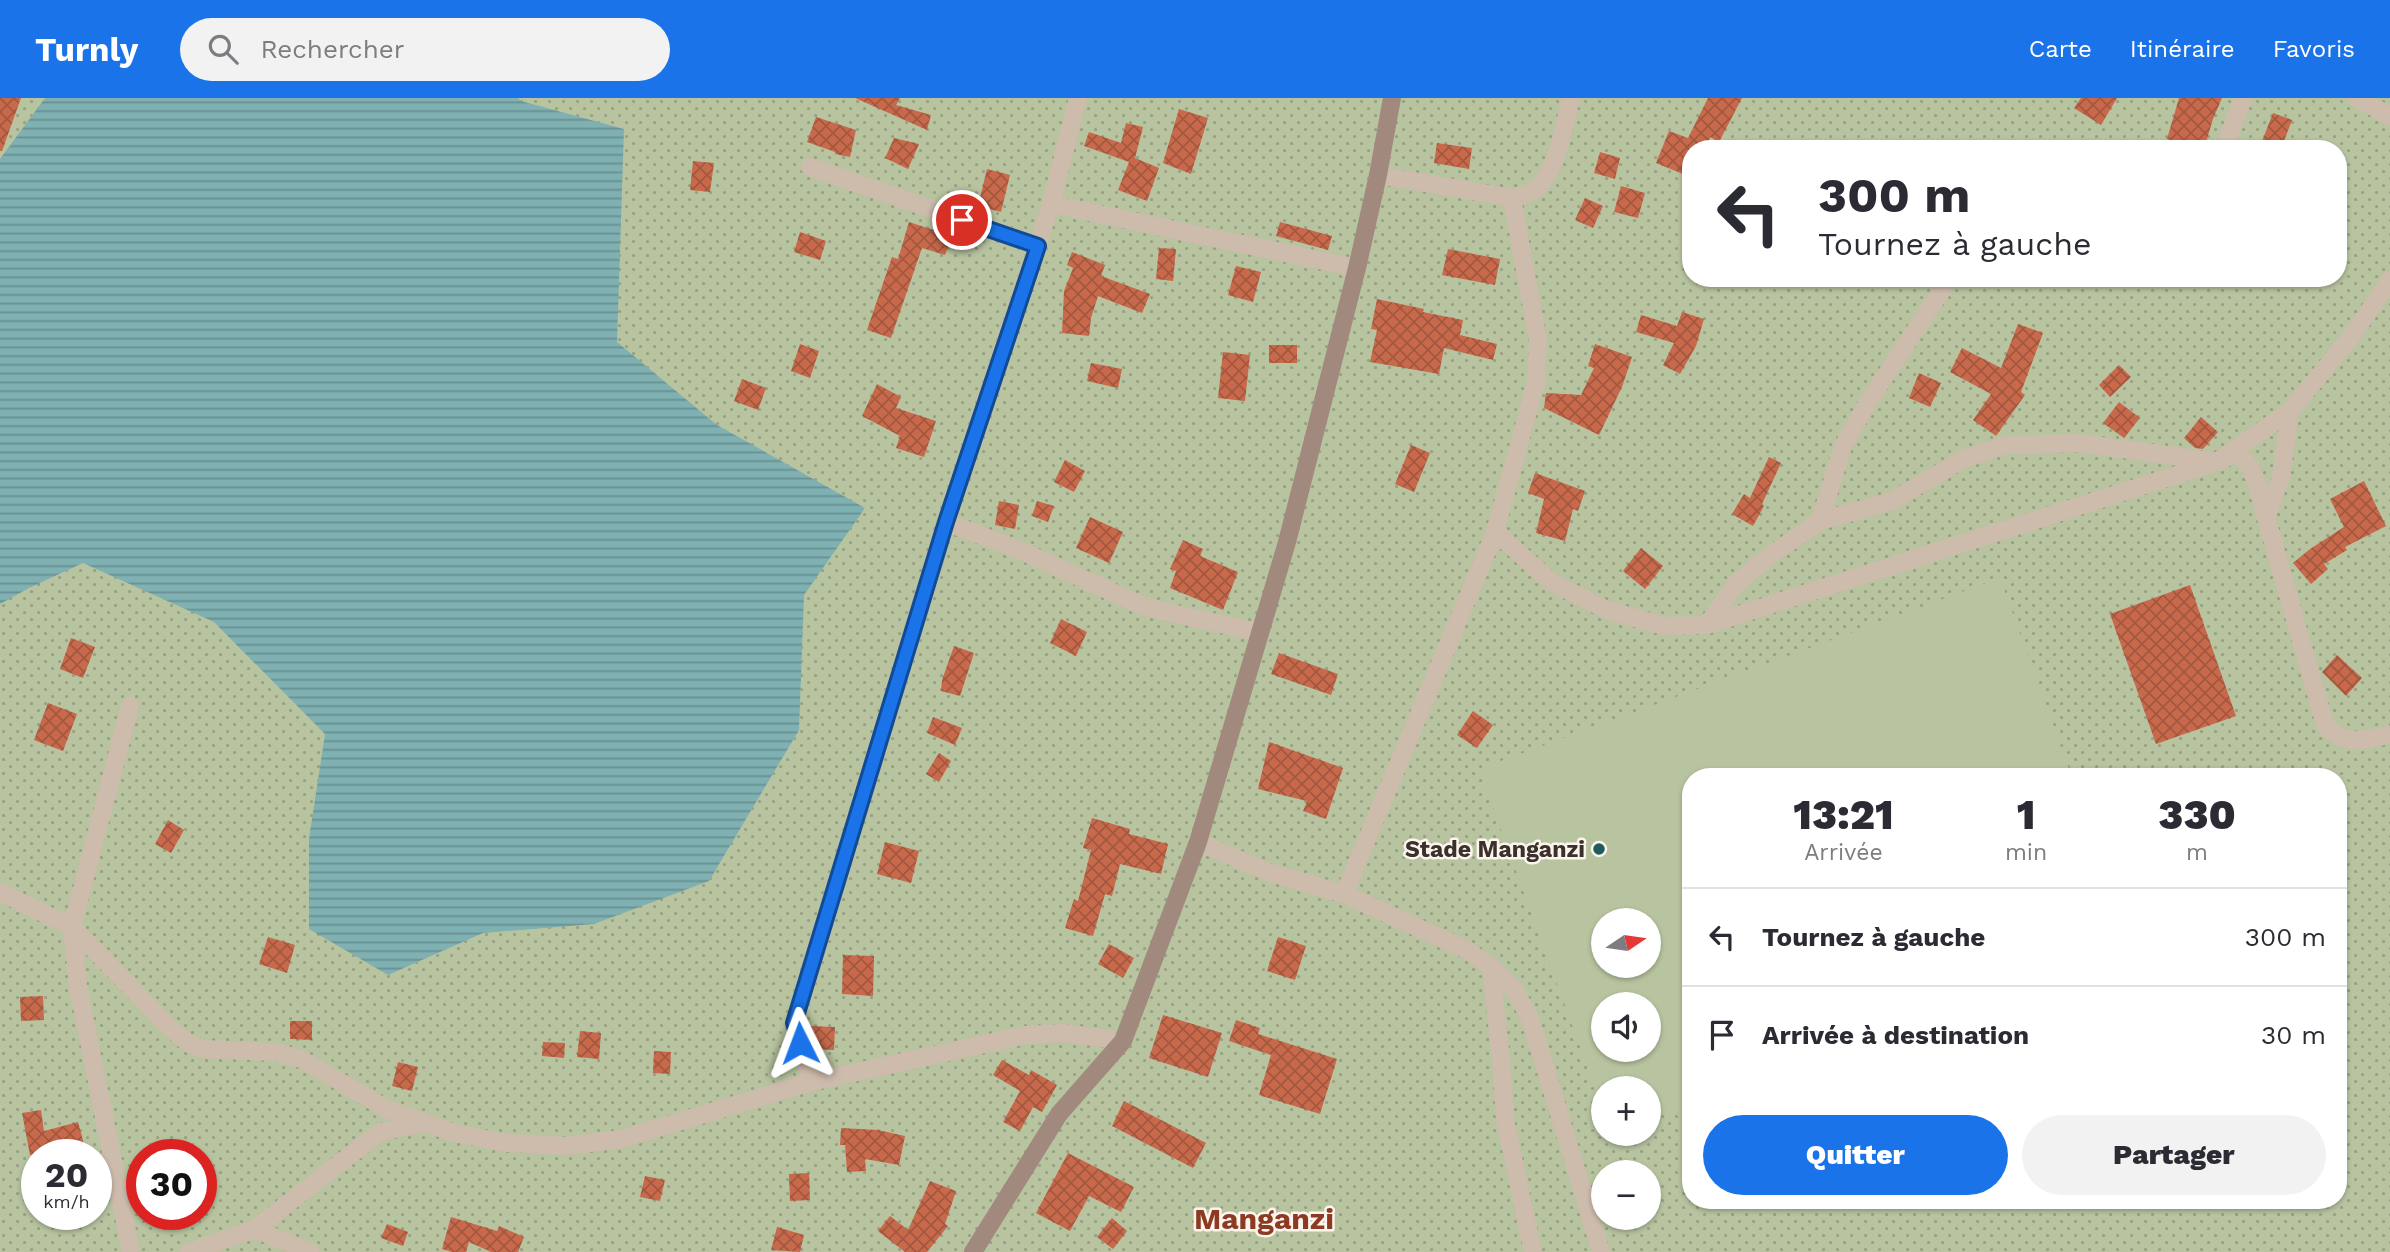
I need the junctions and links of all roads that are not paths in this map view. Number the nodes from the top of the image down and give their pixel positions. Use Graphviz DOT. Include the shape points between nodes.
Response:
graph roads {
  1 [pos="1078,98"];
  2 [pos="1392,98"];
  3 [pos="1571,98"];
  4 [pos="2243,98"];
  5 [pos="2357,98"];
  6 [pos="2390,116"];
  7 [pos="2227,140"];
  8 [pos="810,167"];
  9 [pos="1378,175"];
  10 [pos="1512,198"];
  11 [pos="1051,204"];
  12 [pos="1038,246"];
  13 [pos="1357,268"];
  14 [pos="2390,280"];
  15 [pos="1944,287"];
  16 [pos="2290,411"];
  17 [pos="2217,462"];
  18 [pos="2266,518"];
  19 [pos="1820,521"];
  20 [pos="946,522"];
  21 [pos="1494,532"];
  22 [pos="1707,625"];
  23 [pos="1261,633"];
  24 [pos="130,706"];
  25 [pos="2390,735"];
  26 [pos="1198,842"];
  27 [pos="0,892"];
  28 [pos="1344,894"];
  29 [pos="72,927"];
  30 [pos="1491,967"];
  31 [pos="1123,1041"];
  32 [pos="811,1082"];
  33 [pos="423,1123"];
  34 [pos="255,1228"];
  35 [pos="131,1252"];
  36 [pos="188,1252"];
  37 [pos="310,1252"];
  38 [pos="973,1252"];
  39 [pos="1533,1252"];
  40 [pos="1601,1252"];
  1 -- 11 [label="street"];
  2 -- 9 [label="main road"];
  3 -- 10 [label="street" via="1545,179 1533,191"];
  4 -- 7 [label="street"];
  5 -- 6 [label="street"];
  8 -- 12 [label="street"];
  9 -- 10 [label="street"];
  9 -- 13 [label="main road"];
  10 -- 21 [label="street" via="1538,341 1536,382"];
  11 -- 12 [label="street"];
  11 -- 13 [label="street"];
  12 -- 20 [label="street"];
  13 -- 23 [label="main road"];
  14 -- 16 [label="street" via="2351,337"];
  15 -- 19 [label="street" via="1843,446"];
  16 -- 17 [label="street"];
  16 -- 18 [label="street" via="2281,477"];
  17 -- 18 [label="street" via="2236,453 2250,466"];
  17 -- 19 [label="street" via="2079,443 2006,445 1963,459 1892,501"];
  17 -- 22 [label="street"];
  18 -- 25 [label="street" via="2325,725 2336,737 2349,741"];
  19 -- 22 [label="street" via="1737,584"];
  20 -- 23 [label="street" via="1145,607"];
  20 -- 32 [label="street" via="794,1023"];
  21 -- 22 [label="street" via="1553,583 1607,610 1664,626"];
  21 -- 28 [label="street"];
  23 -- 26 [label="main road"];
  24 -- 29 [label="street"];
  26 -- 28 [label="street" via="1268,872"];
  26 -- 31 [label="main road"];
  27 -- 29 [label="street"];
  28 -- 30 [label="street" via="1467,950"];
  29 -- 33 [label="street" via="188,1043 202,1049 275,1052 301,1059 387,1109"];
  29 -- 35 [label="street" via="78,986"];
  30 -- 39 [label="street" via="1505,1120"];
  30 -- 40 [label="street" via="1514,989 1530,1018"];
  31 -- 32 [label="street" via="1064,1033 1026,1035"];
  31 -- 38 [label="main road" via="1059,1114"];
  32 -- 33 [label="street" via="621,1139 565,1146 507,1143"];
  33 -- 34 [label="street" via="380,1132"];
  34 -- 36 [label="street"];
  34 -- 37 [label="street"];
}
